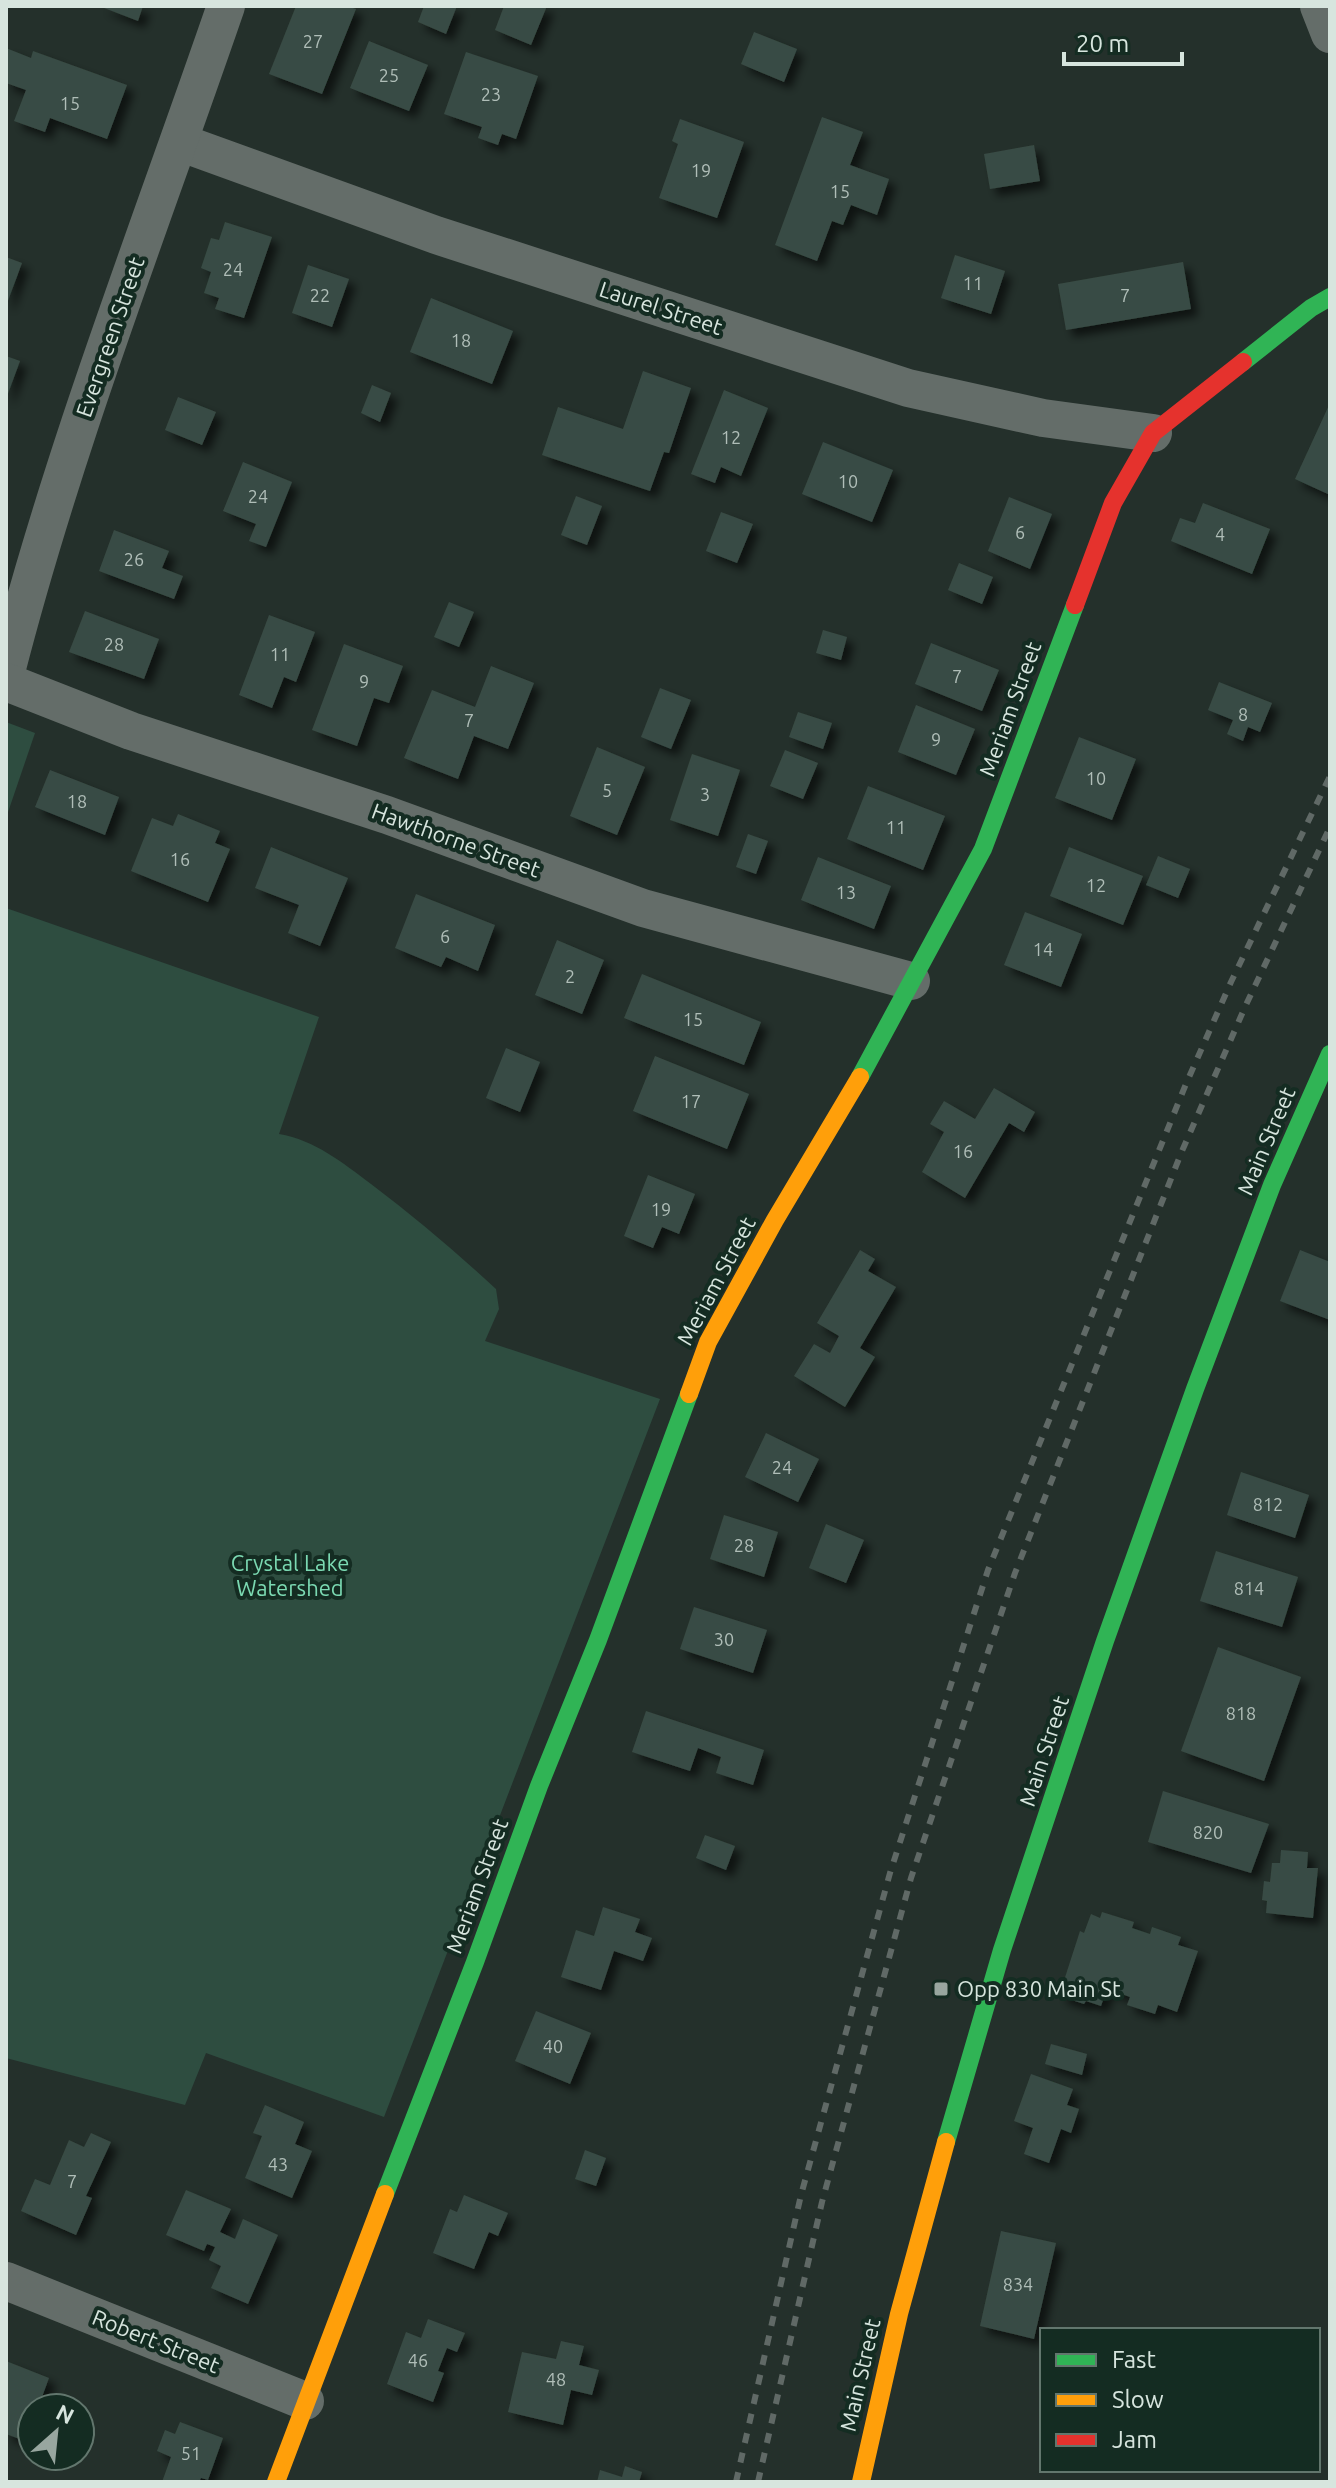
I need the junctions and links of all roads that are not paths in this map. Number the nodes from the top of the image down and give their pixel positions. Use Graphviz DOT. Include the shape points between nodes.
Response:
graph roads {
  1 [pos="226,6"];
  2 [pos="1319,6"];
  3 [pos="1330,34"];
  4 [pos="179,142"];
  5 [pos="1330,297"];
  6 [pos="1153,433"];
  7 [pos="6,672"];
  8 [pos="6,682"];
  9 [pos="911,981"];
  10 [pos="1330,1054"];
  11 [pos="6,2281"];
  12 [pos="305,2401"];
  13 [pos="276,2482"];
  14 [pos="861,2482"];
  1 -- 4 [label="street, Evergreen Street"];
  2 -- 3 [label="street"];
  4 -- 6 [label="street, Laurel Street" via="436,235 908,388 1043,418"];
  4 -- 7 [label="street, Evergreen Street" via="63,473"];
  5 -- 6 [label="street, Meriam Street"];
  6 -- 9 [label="street, Meriam Street" via="1113,503 983,849"];
  8 -- 9 [label="street, Hawthorne Street" via="131,731 387,815 643,908"];
  9 -- 12 [label="street, Meriam Street" via="708,1342"];
  10 -- 14 [label="street, Main Street" via="1272,1185 1195,1389 1002,1950 899,2314"];
  11 -- 12 [label="street, Robert Street"];
  12 -- 13 [label="street, Meriam Street"];
}
